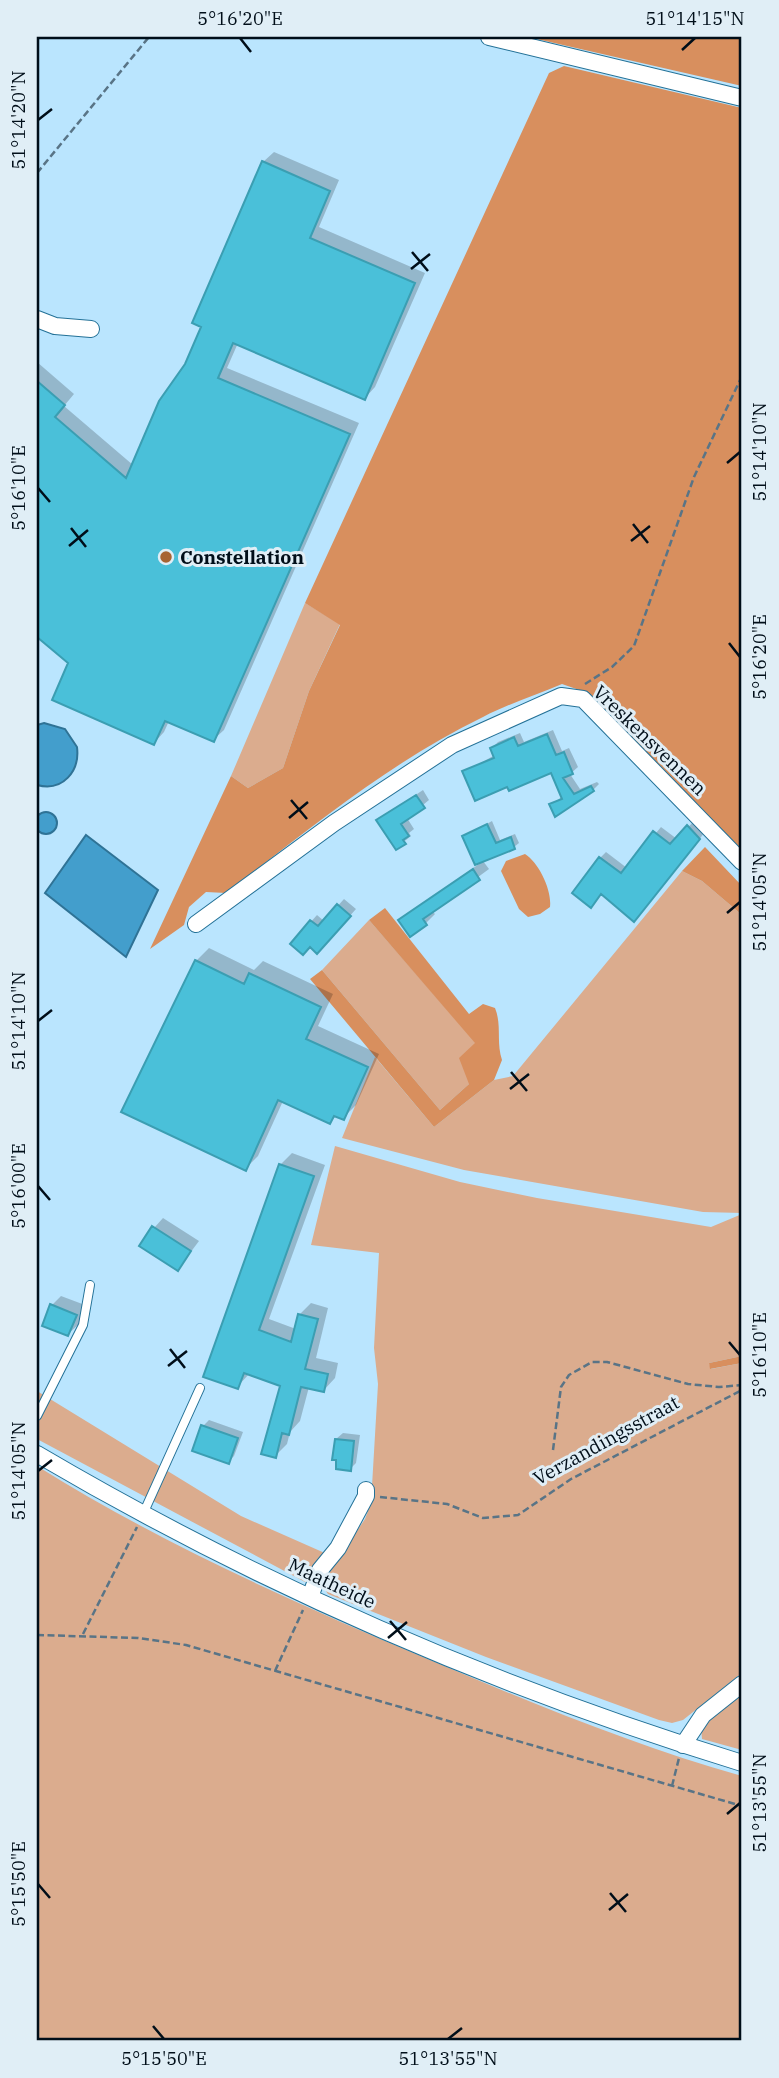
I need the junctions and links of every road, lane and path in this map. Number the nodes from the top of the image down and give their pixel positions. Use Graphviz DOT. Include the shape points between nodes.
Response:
graph roads {
  1 [pos="149,37"];
  2 [pos="489,37"];
  3 [pos="742,98"];
  4 [pos="37,173"];
  5 [pos="37,319"];
  6 [pos="91,328"];
  7 [pos="742,376"];
  8 [pos="572,695"];
  9 [pos="742,862"];
  10 [pos="196,924"];
  11 [pos="90,1285"];
  12 [pos="742,1385"];
  13 [pos="200,1388"];
  14 [pos="742,1390"];
  15 [pos="37,1416"];
  16 [pos="554,1450"];
  17 [pos="37,1454"];
  18 [pos="366,1493"];
  19 [pos="143,1514"];
  20 [pos="310,1597"];
  21 [pos="37,1634"];
  22 [pos="83,1634"];
  23 [pos="275,1671"];
  24 [pos="742,1684"];
  25 [pos="683,1745"];
  26 [pos="742,1763"];
  27 [pos="672,1786"];
  28 [pos="742,1806"];
  1 -- 4 [label="path"];
  2 -- 3 [label="street"];
  5 -- 6 [label="street" via="55,326"];
  7 -- 8 [label="path" via="694,477 634,646"];
  8 -- 9 [label="street, Vreskensvennen" via="583,699"];
  8 -- 10 [label="street, Vreskensvennen" via="547,701 425,761"];
  11 -- 15 [label="lane" via="83,1325"];
  12 -- 16 [label="path" via="688,1384 592,1362 569,1375 561,1387"];
  13 -- 19 [label="lane"];
  14 -- 18 [label="path, Verzandingsstraat" via="571,1479 518,1515 483,1518 447,1504"];
  17 -- 19 [label="street, Maatheide"];
  18 -- 20 [label="street" via="338,1548 320,1570"];
  19 -- 20 [label="street, Maatheide"];
  19 -- 22 [label="path"];
  20 -- 23 [label="path"];
  20 -- 25 [label="street, Maatheide" via="478,1671"];
  21 -- 22 [label="path"];
  22 -- 23 [label="path" via="186,1646"];
  23 -- 27 [label="path"];
  24 -- 25 [label="street" via="703,1715"];
  25 -- 26 [label="street, Maatheide"];
  25 -- 27 [label="path"];
  27 -- 28 [label="path"];
}
